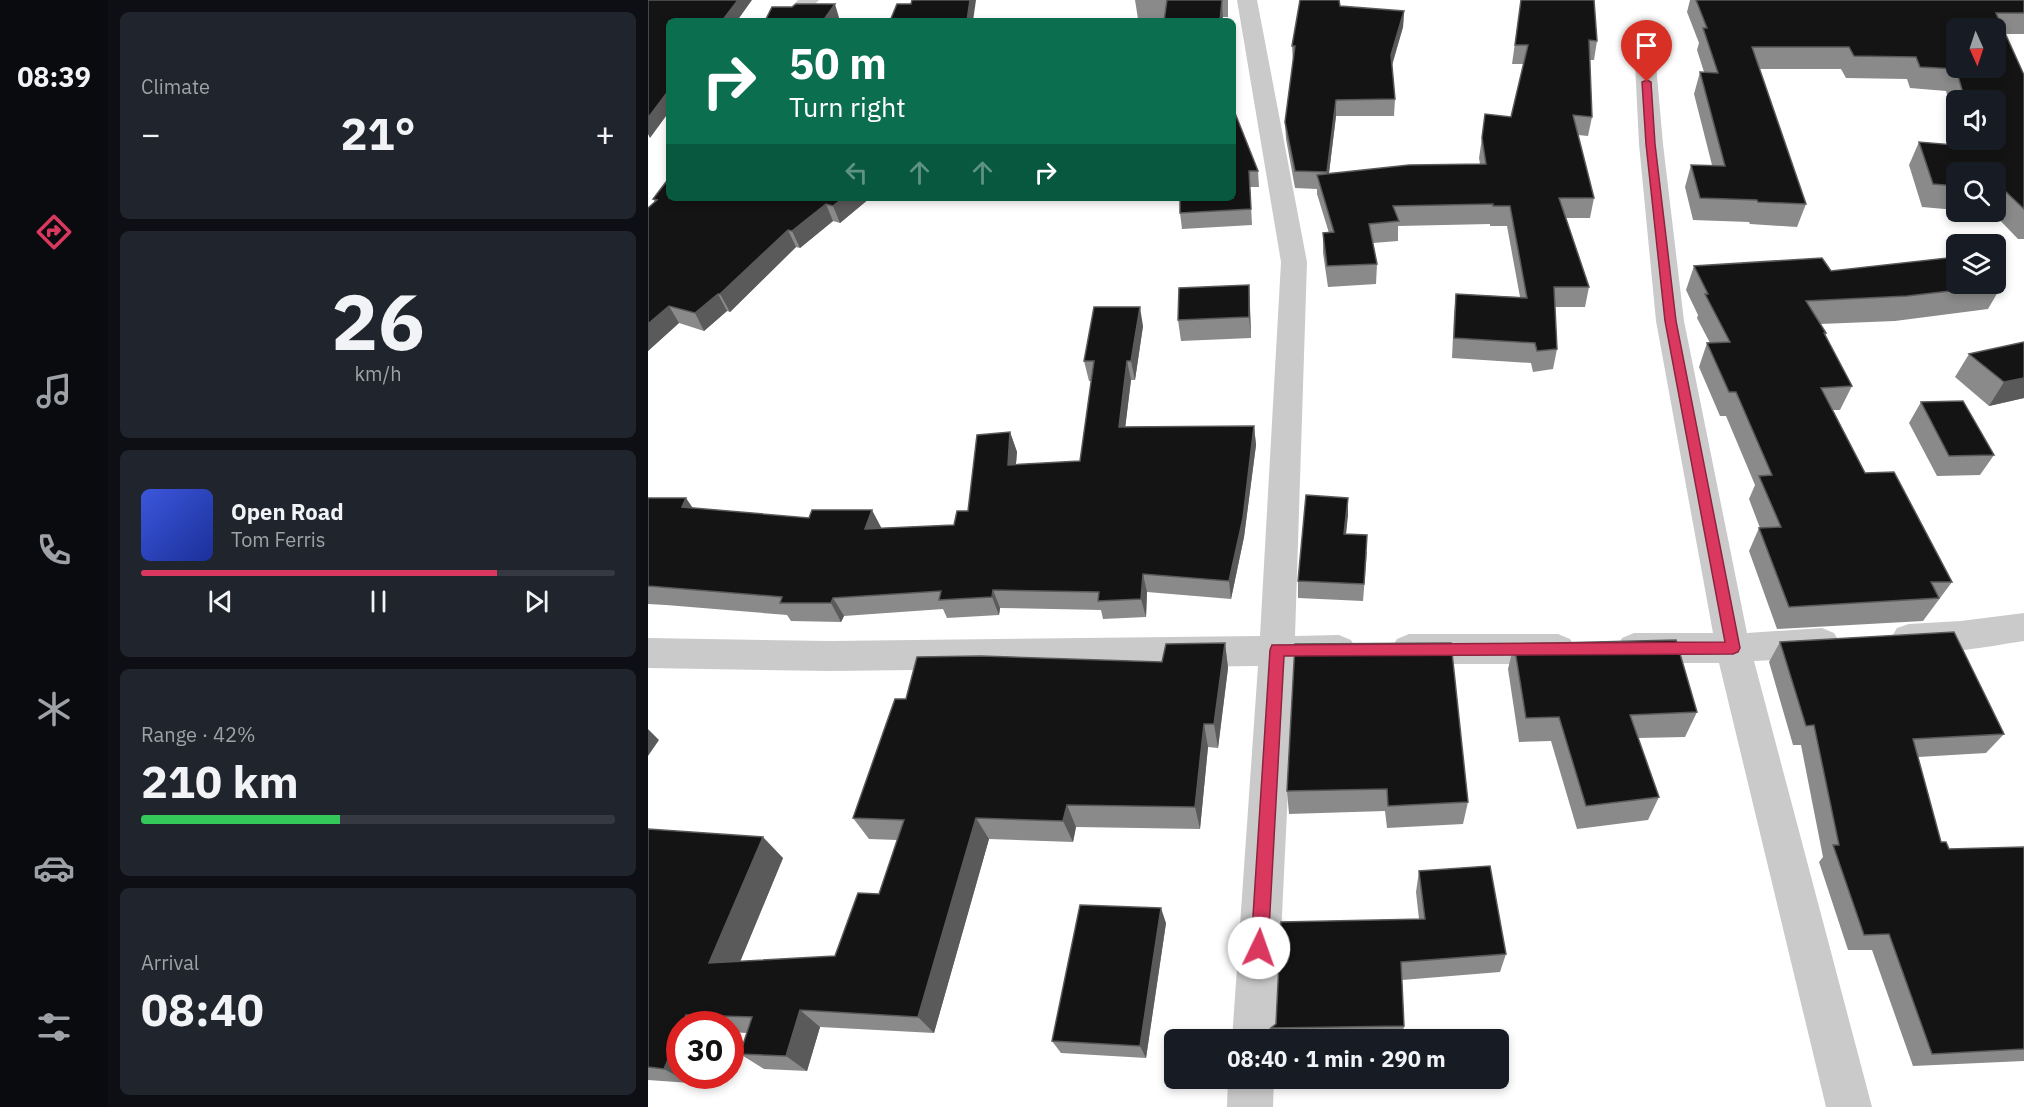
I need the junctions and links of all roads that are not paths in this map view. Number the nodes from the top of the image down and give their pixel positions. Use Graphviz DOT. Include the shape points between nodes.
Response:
graph roads {
  1 [pos="809,0"];
  2 [pos="1247,0"];
  3 [pos="790,18"];
  4 [pos="1644,42"];
  5 [pos="2024,627"];
  6 [pos="1733,648"];
  7 [pos="1277,650"];
  8 [pos="648,653"];
  9 [pos="1255,1029"];
  10 [pos="1251,1089"];
  11 [pos="1250,1107"];
  12 [pos="1849,1107"];
  1 -- 3 [label="street"];
  2 -- 7 [label="street" via="1294,262"];
  4 -- 6 [label="street" via="1670,321"];
  5 -- 6 [label="street" via="1961,635"];
  6 -- 7 [label="street"];
  6 -- 12 [label="street"];
  7 -- 8 [label="street" via="830,656"];
  7 -- 9 [label="street"];
  10 -- 11 [label="street"];
}
